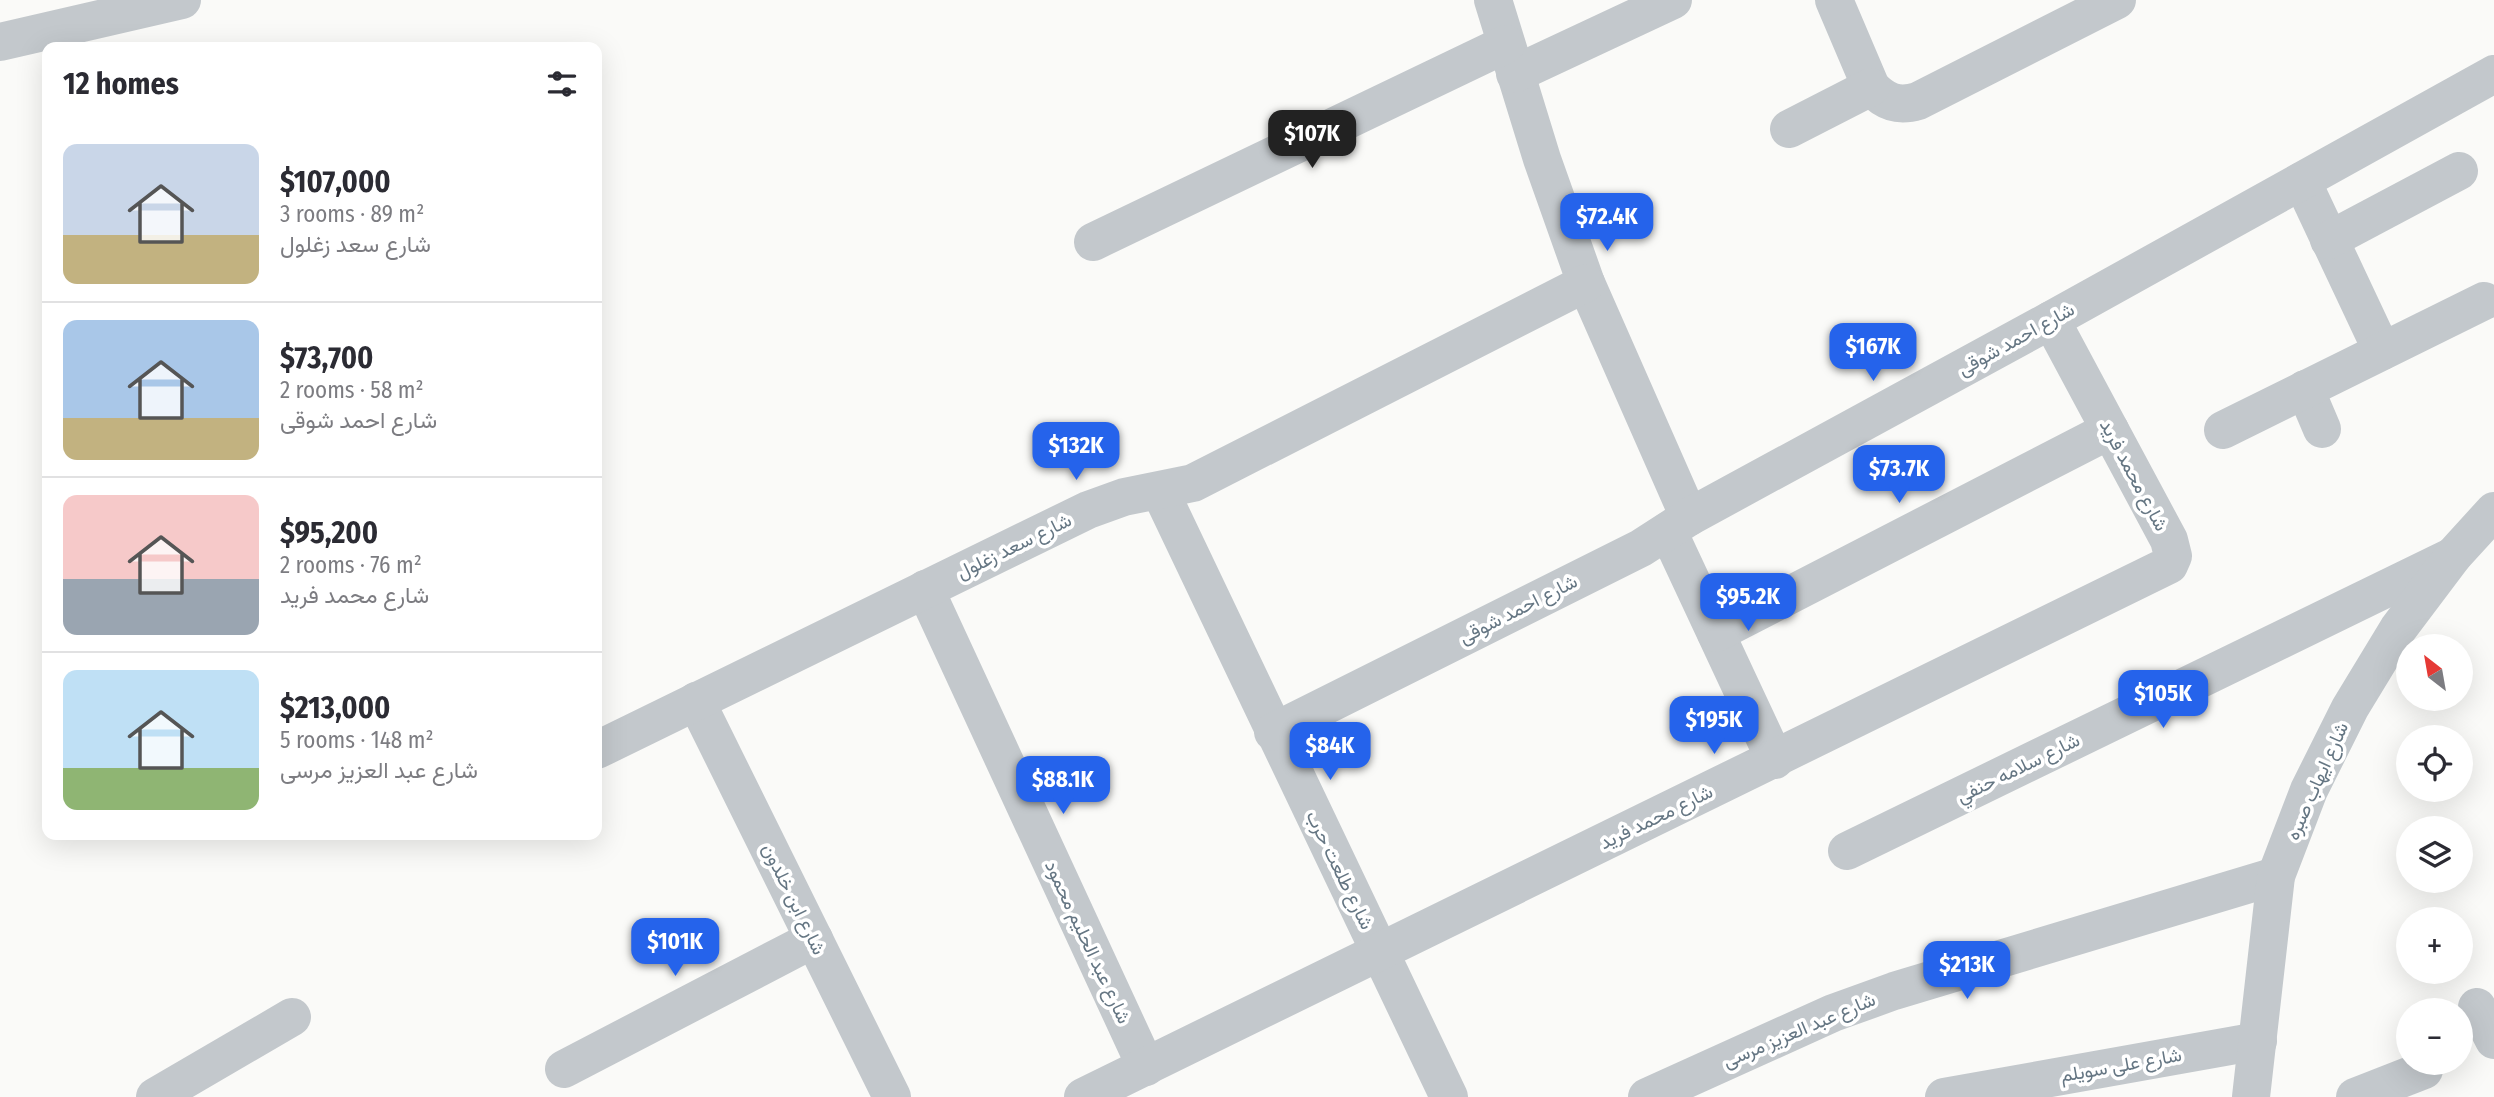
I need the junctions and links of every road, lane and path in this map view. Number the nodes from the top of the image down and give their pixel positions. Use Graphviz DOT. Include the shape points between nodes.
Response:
graph roads {
  1 [pos="182,0"];
  2 [pos="1493,0"];
  3 [pos="1673,0"];
  4 [pos="1834,0"];
  5 [pos="2117,0"];
  6 [pos="0,42"];
  7 [pos="1510,59"];
  8 [pos="2494,74"];
  9 [pos="1871,87"];
  10 [pos="1789,129"];
  11 [pos="2459,171"];
  12 [pos="2302,181"];
  13 [pos="2329,240"];
  14 [pos="1093,242"];
  15 [pos="1586,283"];
  16 [pos="2484,301"];
  17 [pos="2051,320"];
  18 [pos="2382,351"];
  19 [pos="2305,389"];
  20 [pos="2322,429"];
  21 [pos="2110,430"];
  22 [pos="2223,430"];
  23 [pos="1160,491"];
  24 [pos="2494,511"];
  25 [pos="1678,524"];
  26 [pos="2453,556"];
  27 [pos="925,589"];
  28 [pos="1716,633"];
  29 [pos="696,701"];
  30 [pos="1273,732"];
  31 [pos="602,748"];
  32 [pos="1775,760"];
  33 [pos="1847,851"];
  34 [pos="2276,876"];
  35 [pos="814,939"];
  36 [pos="1380,953"];
  37 [pos="2477,1006"];
  38 [pos="292,1017"];
  39 [pos="2494,1040"];
  40 [pos="2258,1041"];
  41 [pos="1146,1067"];
  42 [pos="564,1069"];
  43 [pos="2411,1075"];
  44 [pos="155,1097"];
  45 [pos="892,1097"];
  46 [pos="1083,1097"];
  47 [pos="1449,1097"];
  48 [pos="1647,1097"];
  49 [pos="1944,1097"];
  50 [pos="2251,1097"];
  51 [pos="2355,1097"];
  1 -- 6 [label="street"];
  2 -- 7 [label="street"];
  3 -- 7 [label="street"];
  4 -- 9 [label="street"];
  5 -- 9 [label="street" via="1918,101 1892,103"];
  7 -- 14 [label="street"];
  7 -- 15 [label="street"];
  8 -- 12 [label="street, شارع احمد شوقى"];
  9 -- 10 [label="street"];
  11 -- 13 [label="street"];
  12 -- 13 [label="street"];
  12 -- 17 [label="street, شارع احمد شوقى"];
  13 -- 18 [label="street"];
  15 -- 23 [label="street, شارع سعد زغلول" via="1193,483"];
  15 -- 25 [label="street"];
  16 -- 18 [label="street"];
  17 -- 21 [label="street, شارع محمد فريد"];
  17 -- 25 [label="street, شارع احمد شوقى"];
  18 -- 19 [label="street"];
  19 -- 20 [label="street"];
  19 -- 22 [label="street"];
  21 -- 28 [label="street"];
  21 -- 32 [label="street, شارع محمد فريد" via="2169,540 2173,556 2169,565"];
  23 -- 27 [label="street, شارع سعد زغلول" via="1088,510"];
  23 -- 30 [label="street, شارع طلعت حرب"];
  24 -- 26 [label="street, شارع ايهاب صبره"];
  25 -- 28 [label="street"];
  25 -- 30 [label="street, شارع احمد شوقى" via="1641,548"];
  26 -- 33 [label="street, شارع سلامه حنفي"];
  26 -- 34 [label="street, شارع ايهاب صبره" via="2398,629 2350,708 2309,790"];
  27 -- 29 [label="street, شارع سعد زغلول"];
  27 -- 41 [label="street, شارع عبد الحليم محمود"];
  28 -- 32 [label="street"];
  29 -- 31 [label="street, شارع سعد زغلول"];
  29 -- 35 [label="street, شارع ابن خلدون"];
  30 -- 36 [label="street, شارع طلعت حرب"];
  32 -- 36 [label="street, شارع محمد فريد"];
  34 -- 40 [label="street, شارع ايهاب صبره"];
  34 -- 48 [label="street, شارع عبد العزيز مرسى" via="1894,990"];
  35 -- 42 [label="street"];
  35 -- 45 [label="street, شارع ابن خلدون"];
  36 -- 41 [label="street, شارع محمد فريد"];
  36 -- 47 [label="street, شارع طلعت حرب"];
  37 -- 39 [label="street"];
  38 -- 44 [label="street"];
  40 -- 49 [label="street, شارع على سويلم"];
  40 -- 50 [label="street, شارع ايهاب صبره"];
  41 -- 46 [label="street, شارع محمد فريد"];
  43 -- 51 [label="street"];
}
